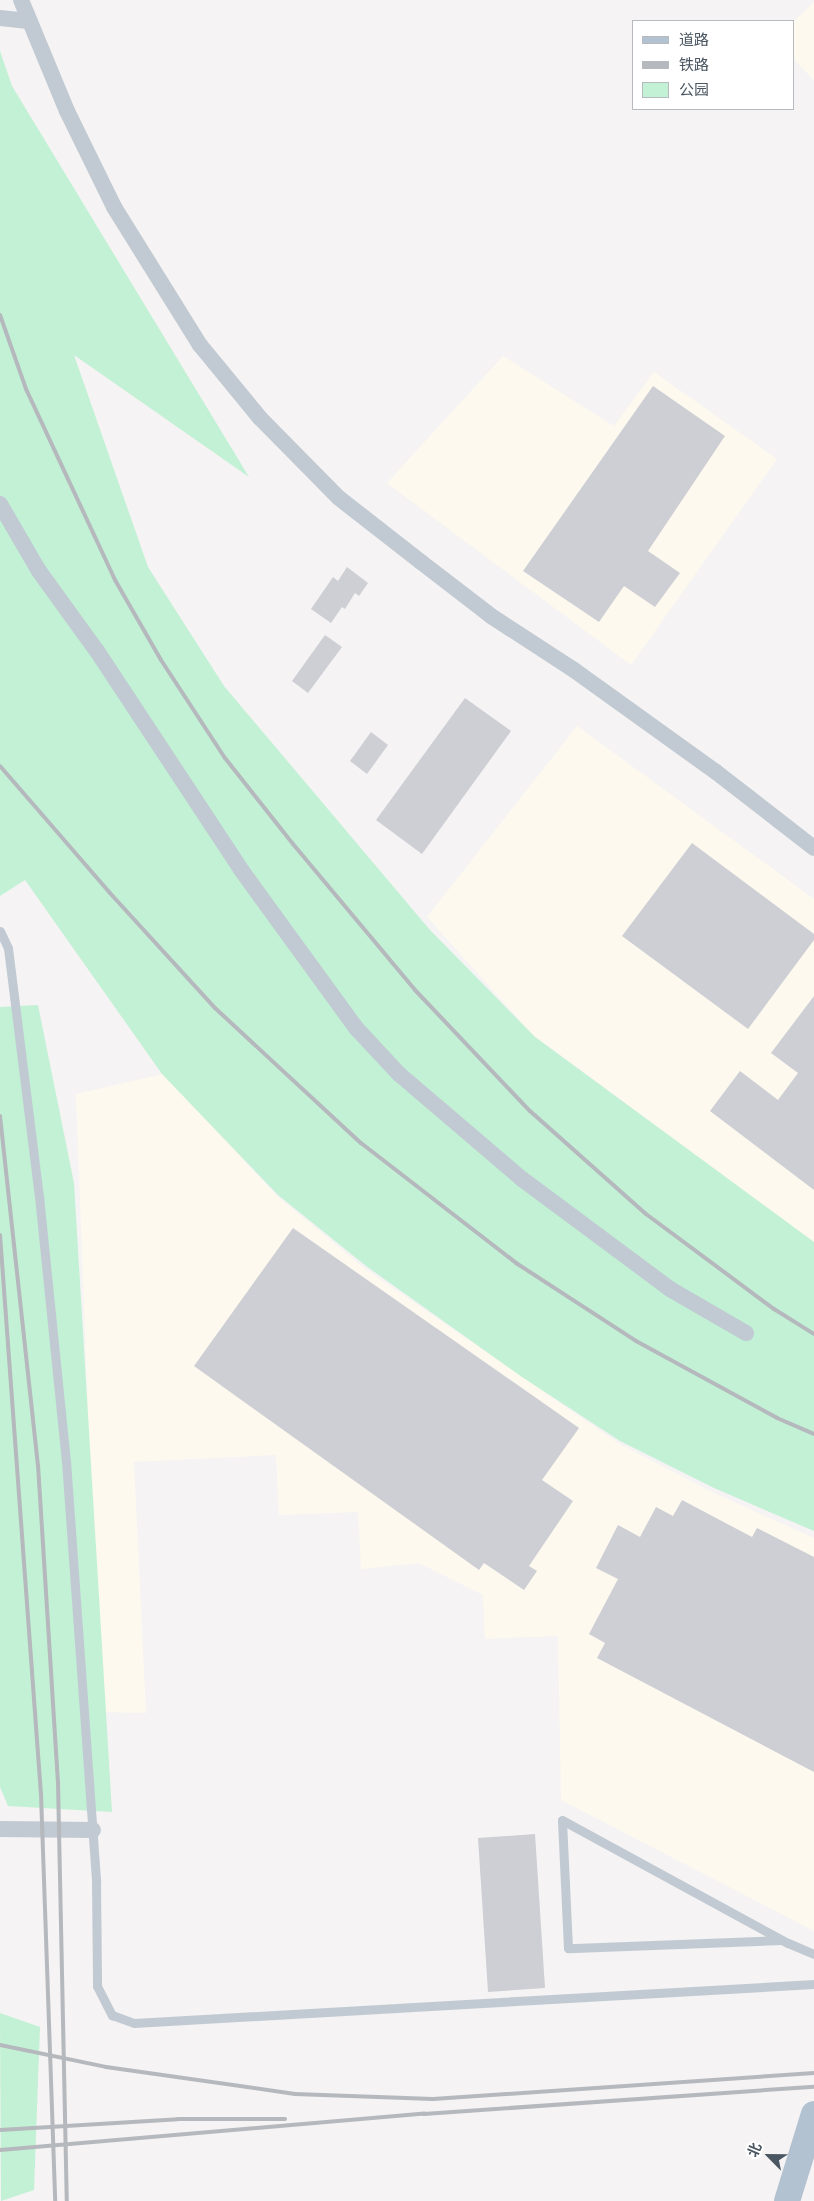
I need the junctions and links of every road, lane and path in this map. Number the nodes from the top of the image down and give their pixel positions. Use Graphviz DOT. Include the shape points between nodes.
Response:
graph roads {
  1 [pos="21,0"];
  2 [pos="0,18"];
  3 [pos="28,22"];
  4 [pos="0,504"];
  5 [pos="814,848"];
  6 [pos="0,931"];
  7 [pos="746,1333"];
  8 [pos="0,1829"];
  9 [pos="93,1830"];
  10 [pos="781,1940"];
  11 [pos="814,1954"];
  12 [pos="814,1984"];
  13 [pos="813,2116"];
  14 [pos="787,2201"];
  1 -- 3 [label="street"];
  2 -- 3 [label="street"];
  3 -- 5 [label="street" via="114,207 200,345 260,418 339,498 421,562 491,616 574,670 692,755"];
  4 -- 7 [label="street" via="39,571 98,651 242,871 357,1029 399,1074 522,1179 670,1289"];
  6 -- 9 [label="lane" via="8,948 46,1264 66,1461"];
  8 -- 9 [label="street"];
  9 -- 12 [label="lane" via="97,1986 112,2015 134,2023"];
  10 -- 10 [label="lane" via="638,1861 562,1820 568,1948"];
  10 -- 11 [label="lane"];
  13 -- 14 [label="main road"];
}
